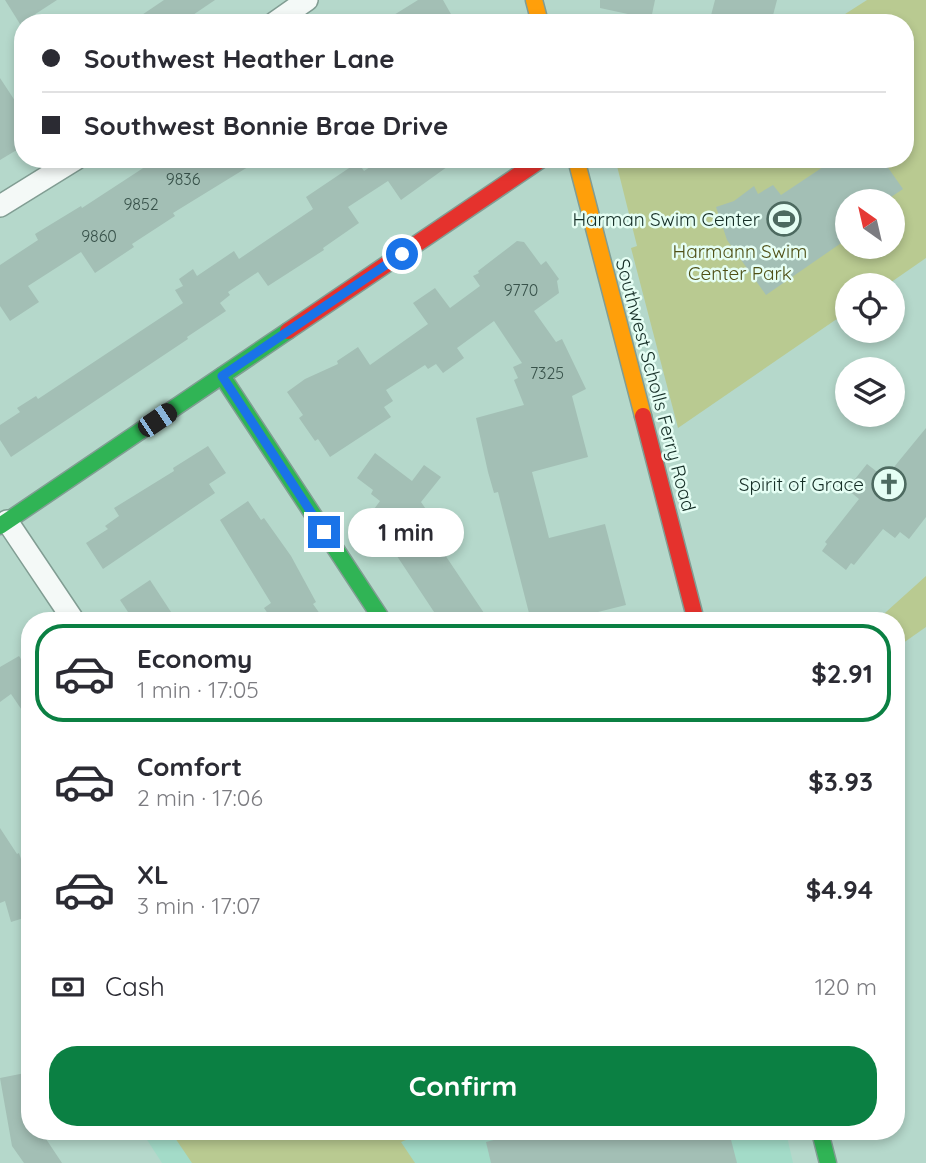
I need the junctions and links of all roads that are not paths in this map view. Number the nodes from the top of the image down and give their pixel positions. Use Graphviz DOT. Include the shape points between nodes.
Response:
graph roads {
  1 [pos="307,0"];
  2 [pos="287,14"];
  3 [pos="61,168"];
  4 [pos="529,168"];
  5 [pos="578,168"];
  6 [pos="0,206"];
  7 [pos="222,376"];
  8 [pos="4,523"];
  9 [pos="68,612"];
  10 [pos="377,612"];
  11 [pos="694,612"];
  12 [pos="822,1140"];
  13 [pos="828,1163"];
  1 -- 2 [label="street"];
  3 -- 6 [label="street"];
  4 -- 7 [label="street"];
  5 -- 11 [label="street, Southwest Scholls Ferry Road"];
  7 -- 8 [label="street"];
  7 -- 10 [label="street"];
  8 -- 9 [label="street"];
  12 -- 13 [label="street"];
}
